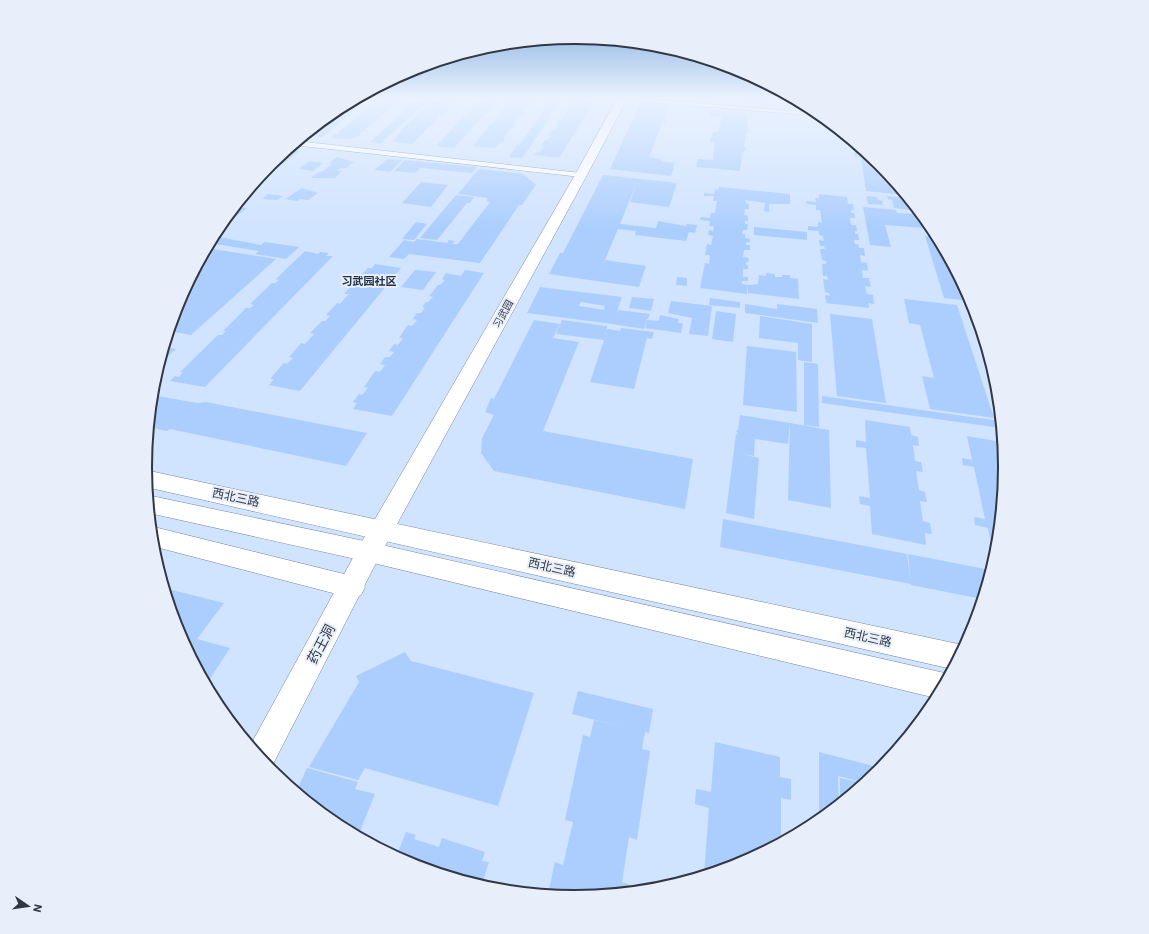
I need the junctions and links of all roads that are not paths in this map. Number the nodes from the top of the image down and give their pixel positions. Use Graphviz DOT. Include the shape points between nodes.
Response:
graph roads {
  1 [pos="599,141"];
  2 [pos="302,144"];
  3 [pos="581,175"];
  4 [pos="152,479"];
  5 [pos="153,505"];
  6 [pos="383,530"];
  7 [pos="158,538"];
  8 [pos="370,552"];
  9 [pos="352,587"];
  10 [pos="953,656"];
  11 [pos="937,685"];
  12 [pos="263,753"];
  1 -- 3 [label="street, 习武园"];
  2 -- 3 [label="lane"];
  3 -- 6 [label="street, 习武园"];
  4 -- 6 [label="street, 西北三路"];
  5 -- 8 [label="street"];
  6 -- 8 [label="street, 药王洞"];
  6 -- 10 [label="street, 西北三路"];
  7 -- 9 [label="street"];
  8 -- 9 [label="street, 药王洞"];
  8 -- 11 [label="street"];
  9 -- 12 [label="street, 药王洞"];
}
